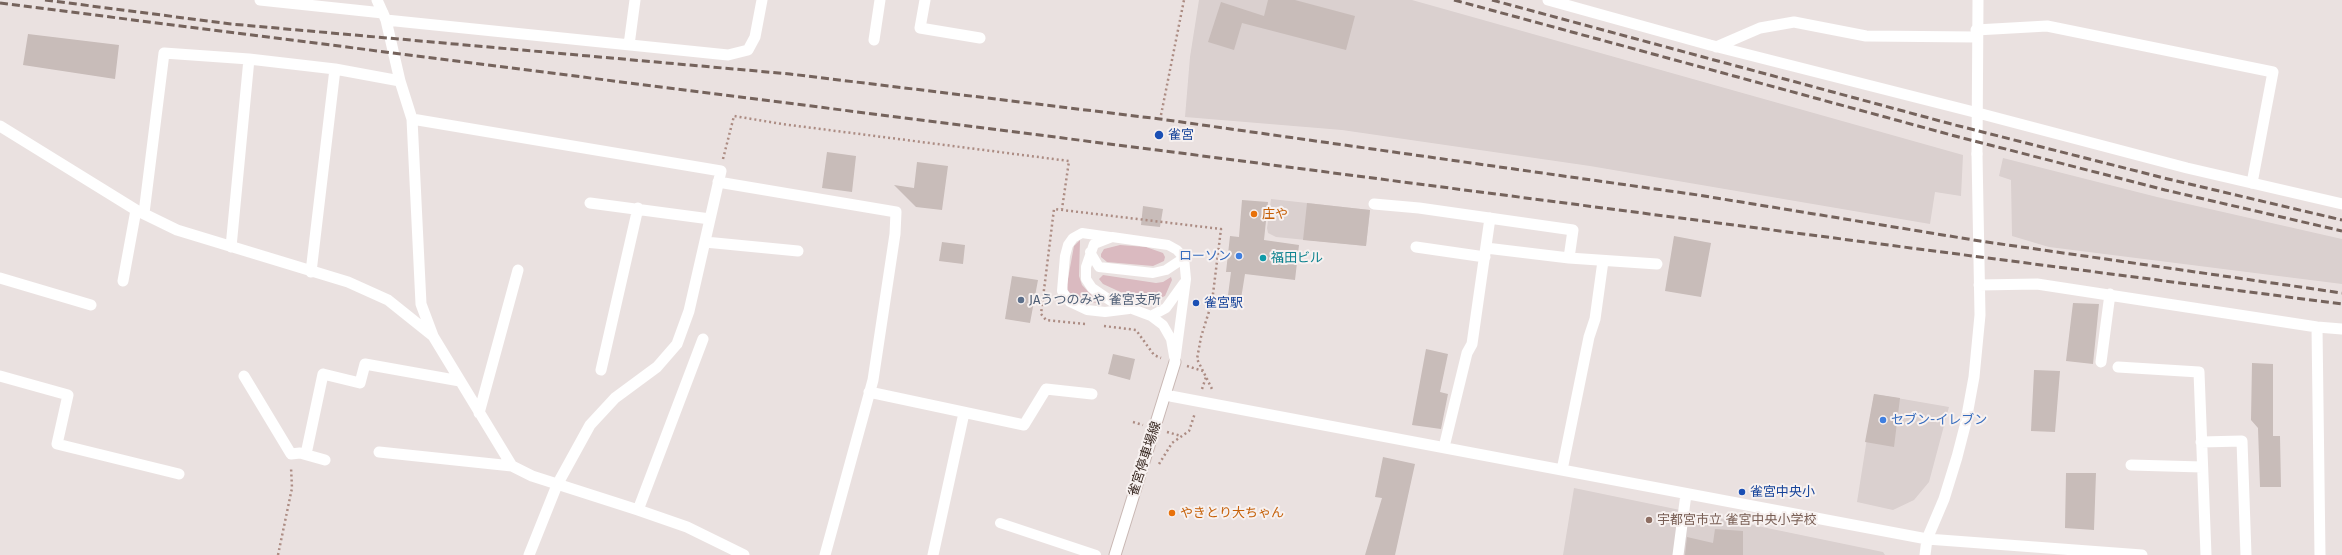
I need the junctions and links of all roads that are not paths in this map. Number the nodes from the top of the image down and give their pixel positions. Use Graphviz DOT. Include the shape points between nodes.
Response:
graph roads {
  1 [pos="260,0"];
  2 [pos="377,0"];
  3 [pos="635,0"];
  4 [pos="762,0"];
  5 [pos="880,0"];
  6 [pos="925,0"];
  7 [pos="1548,0"];
  8 [pos="1978,0"];
  9 [pos="384,16"];
  10 [pos="1976,34"];
  11 [pos="980,38"];
  12 [pos="874,40"];
  13 [pos="629,45"];
  14 [pos="1716,47"];
  15 [pos="249,59"];
  16 [pos="335,69"];
  17 [pos="400,81"];
  18 [pos="1978,113"];
  19 [pos="412,119"];
  20 [pos="0,126"];
  21 [pos="718,182"];
  22 [pos="2252,183"];
  23 [pos="590,203"];
  24 [pos="1374,204"];
  25 [pos="2342,204"];
  26 [pos="638,208"];
  27 [pos="140,211"];
  28 [pos="1490,218"];
  29 [pos="710,219"];
  30 [pos="1112,237"];
  31 [pos="705,242"];
  32 [pos="231,247"];
  33 [pos="1416,247"];
  34 [pos="798,251"];
  35 [pos="1090,252"];
  36 [pos="1485,252"];
  37 [pos="1184,258"];
  38 [pos="1569,258"];
  39 [pos="1603,261"];
  40 [pos="1657,264"];
  41 [pos="518,270"];
  42 [pos="311,272"];
  43 [pos="0,278"];
  44 [pos="1186,280"];
  45 [pos="123,281"];
  46 [pos="1980,285"];
  47 [pos="2110,294"];
  48 [pos="91,305"];
  49 [pos="1131,309"];
  50 [pos="1151,316"];
  51 [pos="2317,327"];
  52 [pos="2342,329"];
  53 [pos="433,336"];
  54 [pos="703,339"];
  55 [pos="1175,362"];
  56 [pos="2101,362"];
  57 [pos="2118,367"];
  58 [pos="601,370"];
  59 [pos="0,376"];
  60 [pos="244,376"];
  61 [pos="460,381"];
  62 [pos="870,392"];
  63 [pos="1092,394"];
  64 [pos="1165,395"];
  65 [pos="479,413"];
  66 [pos="964,413"];
  67 [pos="2201,442"];
  68 [pos="1444,447"];
  69 [pos="379,452"];
  70 [pos="306,454"];
  71 [pos="325,460"];
  72 [pos="2131,465"];
  73 [pos="512,466"];
  74 [pos="2202,467"];
  75 [pos="1562,470"];
  76 [pos="179,474"];
  77 [pos="556,485"];
  78 [pos="1686,494"];
  79 [pos="638,510"];
  80 [pos="1000,523"];
  81 [pos="1927,540"];
  82 [pos="529,555"];
  83 [pos="744,555"];
  84 [pos="825,555"];
  85 [pos="933,555"];
  86 [pos="1096,555"];
  87 [pos="1115,555"];
  88 [pos="1678,555"];
  89 [pos="1925,555"];
  90 [pos="2142,555"];
  91 [pos="2206,555"];
  92 [pos="2246,555"];
  93 [pos="2320,555"];
  1 -- 9 [label="street"];
  2 -- 9 [label="street"];
  3 -- 13 [label="street"];
  4 -- 13 [label="street" via="755,37 748,50 728,55"];
  5 -- 12 [label="street"];
  6 -- 11 [label="street" via="920,28"];
  7 -- 14 [label="street"];
  8 -- 10 [label="street"];
  9 -- 13 [label="street"];
  9 -- 17 [label="street"];
  10 -- 14 [label="street" via="1866,36 1794,22 1760,28"];
  10 -- 18 [label="street"];
  10 -- 22 [label="street" via="2047,26 2273,72"];
  14 -- 18 [label="street"];
  15 -- 16 [label="street"];
  15 -- 27 [label="street" via="164,53"];
  15 -- 32 [label="street"];
  16 -- 17 [label="street"];
  16 -- 42 [label="street"];
  17 -- 19 [label="street"];
  18 -- 22 [label="street"];
  18 -- 46 [label="street"];
  19 -- 21 [label="street" via="721,171"];
  19 -- 53 [label="street" via="421,304"];
  20 -- 27 [label="street"];
  21 -- 29 [label="street"];
  21 -- 62 [label="street" via="896,212"];
  22 -- 25 [label="street"];
  23 -- 26 [label="street"];
  24 -- 28 [label="street"];
  26 -- 29 [label="street"];
  26 -- 58 [label="street"];
  27 -- 32 [label="street" via="177,230"];
  27 -- 45 [label="street"];
  28 -- 36 [label="street"];
  28 -- 38 [label="street" via="1573,230"];
  29 -- 31 [label="street"];
  30 -- 35 [label="lane" via="1094,244"];
  30 -- 37 [label="lane" via="1168,245"];
  30 -- 49 [label="lane" via="1082,233 1073,238 1065,256 1062,291 1070,302 1087,310 1105,312"];
  31 -- 34 [label="street"];
  31 -- 77 [label="street" via="689,311 677,344 657,367 615,398 590,425"];
  32 -- 42 [label="street"];
  33 -- 36 [label="street"];
  35 -- 37 [label="lane" via="1099,267 1153,273 1166,270"];
  35 -- 49 [label="lane" via="1086,280 1092,288 1111,301"];
  36 -- 38 [label="street"];
  36 -- 68 [label="street" via="1472,344 1467,352"];
  37 -- 44 [label="lane"];
  38 -- 39 [label="street"];
  39 -- 40 [label="street"];
  39 -- 75 [label="street" via="1595,319 1589,337"];
  41 -- 65 [label="street"];
  42 -- 53 [label="street" via="348,282 388,300"];
  43 -- 48 [label="street"];
  44 -- 50 [label="lane" via="1166,308"];
  44 -- 55 [label="lane"];
  46 -- 47 [label="street" via="2037,284"];
  46 -- 81 [label="street" via="1974,377 1965,426 1944,499"];
  47 -- 51 [label="street"];
  47 -- 56 [label="street"];
  49 -- 50 [label="lane"];
  50 -- 55 [label="lane" via="1163,325 1171,339"];
  51 -- 52 [label="street"];
  51 -- 93 [label="street"];
  53 -- 61 [label="street"];
  54 -- 79 [label="street"];
  55 -- 64 [label="street, 雀宮停車場線"];
  57 -- 67 [label="street" via="2199,372"];
  59 -- 76 [label="street" via="68,395 57,444"];
  60 -- 70 [label="street" via="291,454"];
  61 -- 65 [label="street"];
  61 -- 70 [label="street" via="365,364 360,384 323,374"];
  62 -- 66 [label="street"];
  62 -- 84 [label="street"];
  63 -- 66 [label="street" via="1046,389 1024,425"];
  64 -- 68 [label="street"];
  64 -- 87 [label="street, 雀宮停車場線"];
  65 -- 73 [label="street"];
  66 -- 85 [label="street"];
  67 -- 74 [label="street"];
  67 -- 92 [label="street" via="2242,441"];
  68 -- 75 [label="street"];
  69 -- 73 [label="street"];
  70 -- 71 [label="street"];
  72 -- 74 [label="street"];
  73 -- 77 [label="street"];
  74 -- 91 [label="street"];
  75 -- 78 [label="street"];
  77 -- 79 [label="street"];
  77 -- 82 [label="street"];
  78 -- 81 [label="street"];
  78 -- 88 [label="street"];
  79 -- 83 [label="street" via="687,527"];
  80 -- 86 [label="lane"];
  81 -- 89 [label="street"];
  81 -- 90 [label="street"];
}
